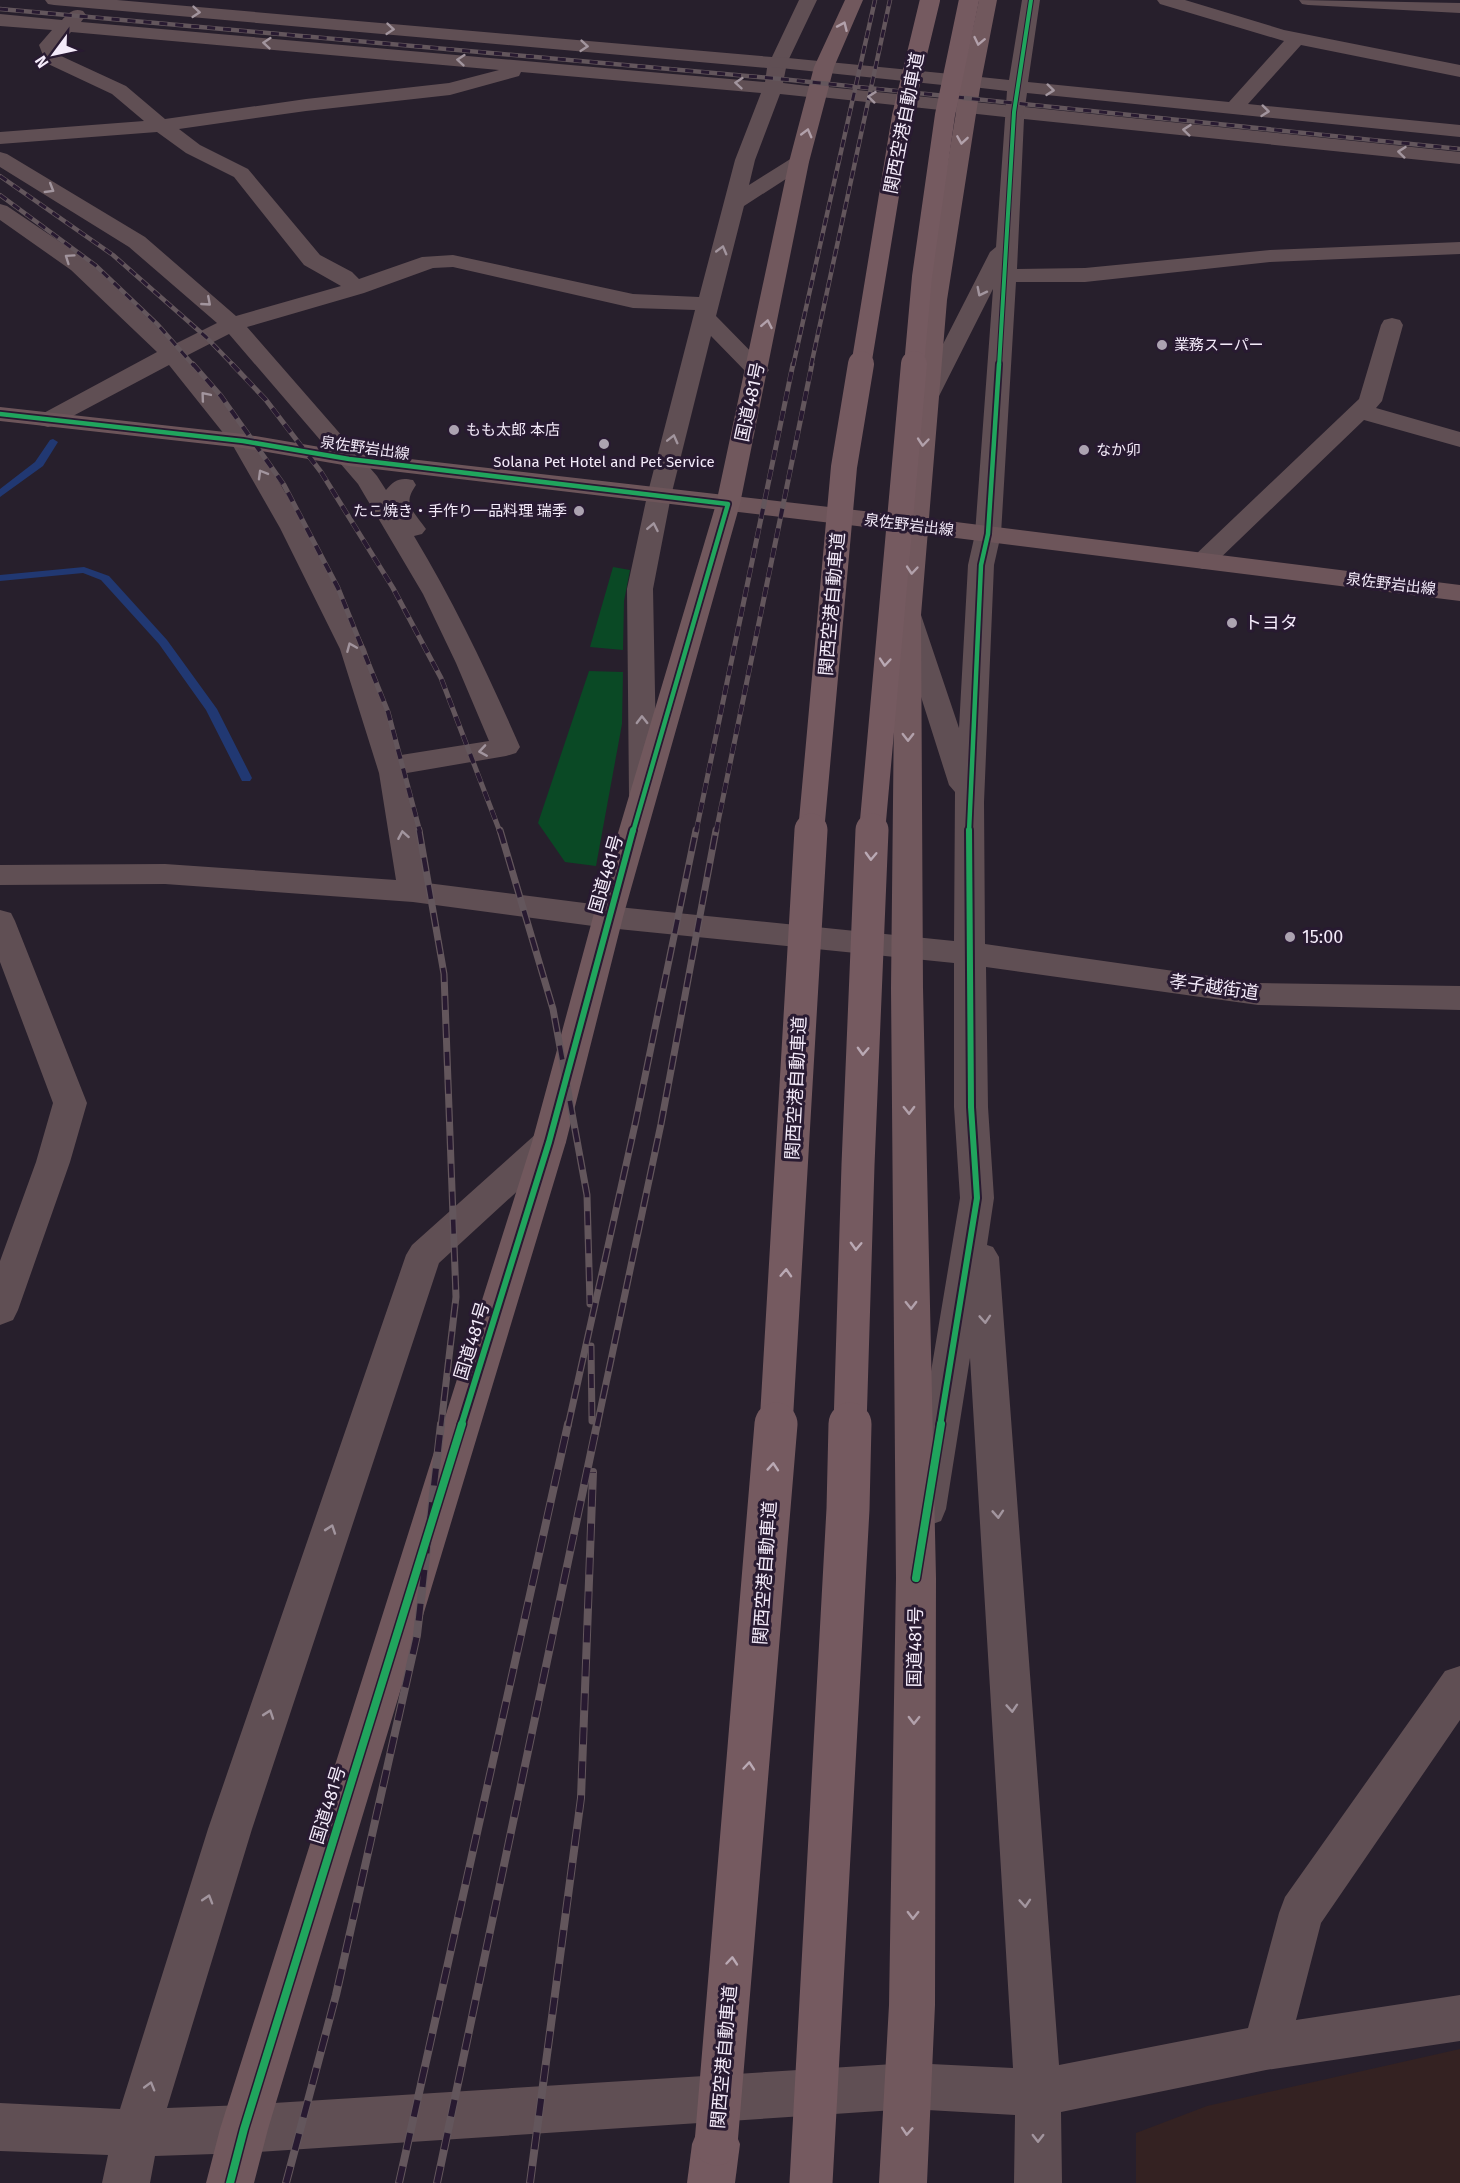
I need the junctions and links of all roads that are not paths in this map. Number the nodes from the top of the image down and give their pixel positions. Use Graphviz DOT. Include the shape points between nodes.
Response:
graph roads {
  1 [pos="54,0"];
  2 [pos="808,0"];
  3 [pos="930,0"];
  4 [pos="969,0"];
  5 [pos="988,0"];
  6 [pos="1031,0"];
  7 [pos="1166,0"];
  8 [pos="1308,0"];
  9 [pos="853,1"];
  10 [pos="89,3"];
  11 [pos="1460,8"];
  12 [pos="0,20"];
  13 [pos="67,26"];
  14 [pos="1297,38"];
  15 [pos="549,42"];
  16 [pos="778,63"];
  17 [pos="533,66"];
  18 [pos="824,67"];
  19 [pos="1460,71"];
  20 [pos="971,82"];
  21 [pos="1018,86"];
  22 [pos="773,87"];
  23 [pos="818,92"];
  24 [pos="967,107"];
  25 [pos="1234,108"];
  26 [pos="1014,112"];
  27 [pos="161,126"];
  28 [pos="1460,131"];
  29 [pos="0,138"];
  30 [pos="0,158"];
  31 [pos="1460,158"];
  32 [pos="800,162"];
  33 [pos="734,203"];
  34 [pos="0,210"];
  35 [pos="1008,240"];
  36 [pos="1460,248"];
  37 [pos="1005,276"];
  38 [pos="356,288"];
  39 [pos="706,310"];
  40 [pos="232,324"];
  41 [pos="1392,325"];
  42 [pos="172,354"];
  43 [pos="758,370"];
  44 [pos="927,399"];
  45 [pos="1360,411"];
  46 [pos="0,414"];
  47 [pos="48,420"];
  48 [pos="1460,440"];
  49 [pos="243,441"];
  50 [pos="349,459"];
  51 [pos="404,485"];
  52 [pos="658,496"];
  53 [pos="728,504"];
  54 [pos="916,525"];
  55 [pos="988,534"];
  56 [pos="1203,561"];
  57 [pos="1460,593"];
  58 [pos="908,615"];
  59 [pos="529,758"];
  60 [pos="391,766"];
  61 [pos="644,800"];
  62 [pos="969,802"];
  63 [pos="0,875"];
  64 [pos="33,875"];
  65 [pos="413,892"];
  66 [pos="0,914"];
  67 [pos="609,917"];
  68 [pos="0,921"];
  69 [pos="907,947"];
  70 [pos="970,954"];
  71 [pos="1460,998"];
  72 [pos="549,1142"];
  73 [pos="977,1198"];
  74 [pos="0,1310"];
  75 [pos="916,1578"];
  76 [pos="1460,1685"];
  77 [pos="1460,2018"];
  78 [pos="1266,2046"];
  79 [pos="910,2086"];
  80 [pos="1038,2093"];
  81 [pos="0,2127"];
  82 [pos="243,2130"];
  83 [pos="136,2133"];
  84 [pos="126,2183"];
  85 [pos="230,2183"];
  86 [pos="711,2183"];
  87 [pos="811,2183"];
  88 [pos="903,2183"];
  89 [pos="1038,2183"];
  1 -- 10 [label="street"];
  2 -- 16 [label="street"];
  86 -- 3 [label="highway, 関西空港自動車道, one-way, bridge" via="779,1390 807,879 844,467 902,116"];
  4 -- 87 [label="highway, one-way, bridge" via="945,115 922,277 873,804 848,1509"];
  5 -- 20 [label="highway, 国道481号, one-way"];
  6 -- 21 [label="street"];
  7 -- 14 [label="street"];
  8 -- 11 [label="street"];
  18 -- 9 [label="highway, 国道481号, one-way"];
  10 -- 13 [label="street"];
  10 -- 15 [label="street, one-way"];
  12 -- 13 [label="street"];
  17 -- 13 [label="street, one-way"];
  13 -- 27 [label="street" via="48,45 53,59 118,90"];
  14 -- 19 [label="street"];
  14 -- 25 [label="street"];
  15 -- 16 [label="street, one-way"];
  15 -- 17 [label="street"];
  16 -- 18 [label="street"];
  16 -- 22 [label="street"];
  22 -- 17 [label="street, one-way"];
  17 -- 27 [label="street" via="450,88"];
  18 -- 20 [label="street"];
  18 -- 23 [label="highway, 国道481号"];
  20 -- 21 [label="street"];
  20 -- 24 [label="highway, 国道481号"];
  21 -- 25 [label="street, one-way"];
  21 -- 26 [label="street"];
  22 -- 23 [label="street"];
  22 -- 33 [label="street" via="745,160"];
  24 -- 23 [label="street, one-way"];
  32 -- 23 [label="highway, 国道481号, one-way"];
  24 -- 26 [label="street"];
  24 -- 44 [label="highway, 国道481号, one-way" via="936,300"];
  25 -- 28 [label="street, one-way"];
  31 -- 26 [label="street, one-way"];
  26 -- 35 [label="street"];
  27 -- 29 [label="street"];
  27 -- 38 [label="street" via="193,149 241,173 312,260"];
  30 -- 40 [label="street, one-way" via="137,242"];
  32 -- 33 [label="street"];
  43 -- 32 [label="highway, 国道481号, one-way"];
  39 -- 33 [label="street, one-way"];
  42 -- 34 [label="street, one-way" via="79,265"];
  35 -- 37 [label="street"];
  35 -- 44 [label="street, one-way"];
  36 -- 37 [label="street" via="1270,256 1085,275"];
  37 -- 55 [label="street"];
  38 -- 39 [label="street" via="430,262 453,261 633,301"];
  38 -- 40 [label="street"];
  39 -- 43 [label="street"];
  52 -- 39 [label="street, one-way"];
  40 -- 42 [label="street"];
  40 -- 50 [label="street"];
  41 -- 45 [label="street" via="1370,401"];
  42 -- 47 [label="street"];
  49 -- 42 [label="street, one-way"];
  43 -- 53 [label="highway, 国道481号"];
  44 -- 54 [label="highway, 国道481号, one-way"];
  45 -- 48 [label="street"];
  45 -- 56 [label="street"];
  46 -- 47 [label="main road, 泉佐野岩出線"];
  47 -- 49 [label="main road, 泉佐野岩出線"];
  49 -- 50 [label="main road, 泉佐野岩出線"];
  60 -- 49 [label="street, one-way" via="353,649 293,528"];
  50 -- 52 [label="main road, 泉佐野岩出線"];
  50 -- 60 [label="street, one-way" via="368,481 436,594 506,747"];
  51 -- 59 [label="street" via="396,493 396,502 472,631"];
  52 -- 53 [label="main road, 泉佐野岩出線"];
  61 -- 52 [label="street, one-way" via="640,589"];
  53 -- 54 [label="main road, 泉佐野岩出線"];
  53 -- 61 [label="highway, 国道481号"];
  54 -- 55 [label="main road, 泉佐野岩出線"];
  54 -- 58 [label="highway, 国道481号, one-way"];
  55 -- 56 [label="main road, 泉佐野岩出線"];
  55 -- 62 [label="street" via="981,565"];
  56 -- 57 [label="main road, 泉佐野岩出線"];
  58 -- 62 [label="street"];
  58 -- 69 [label="highway, 国道481号, one-way"];
  65 -- 60 [label="street, one-way"];
  61 -- 67 [label="highway, 国道481号"];
  62 -- 70 [label="street"];
  63 -- 64 [label="street, 孝子越街道"];
  64 -- 65 [label="street, 孝子越街道" via="165,874"];
  64 -- 66 [label="street"];
  65 -- 67 [label="street, 孝子越街道"];
  67 -- 69 [label="street, 孝子越街道"];
  67 -- 72 [label="highway, 国道481号"];
  68 -- 74 [label="street" via="70,1103"];
  69 -- 70 [label="street, 孝子越街道"];
  69 -- 75 [label="highway, 国道481号, one-way"];
  70 -- 71 [label="street, 孝子越街道" via="1258,994"];
  70 -- 73 [label="street" via="971,1107"];
  72 -- 82 [label="highway, 国道481号"];
  83 -- 72 [label="street, one-way" via="230,1829 424,1255"];
  73 -- 75 [label="street"];
  73 -- 80 [label="street, one-way"];
  75 -- 79 [label="highway, 国道481号, one-way"];
  76 -- 78 [label="street" via="1301,1913"];
  77 -- 78 [label="street"];
  78 -- 80 [label="street"];
  79 -- 80 [label="street"];
  79 -- 82 [label="street"];
  79 -- 88 [label="highway, 国道481号, one-way"];
  80 -- 89 [label="street, one-way"];
  81 -- 83 [label="street"];
  82 -- 83 [label="street"];
  82 -- 85 [label="highway, 国道481号"];
  83 -- 84 [label="street"];
}
